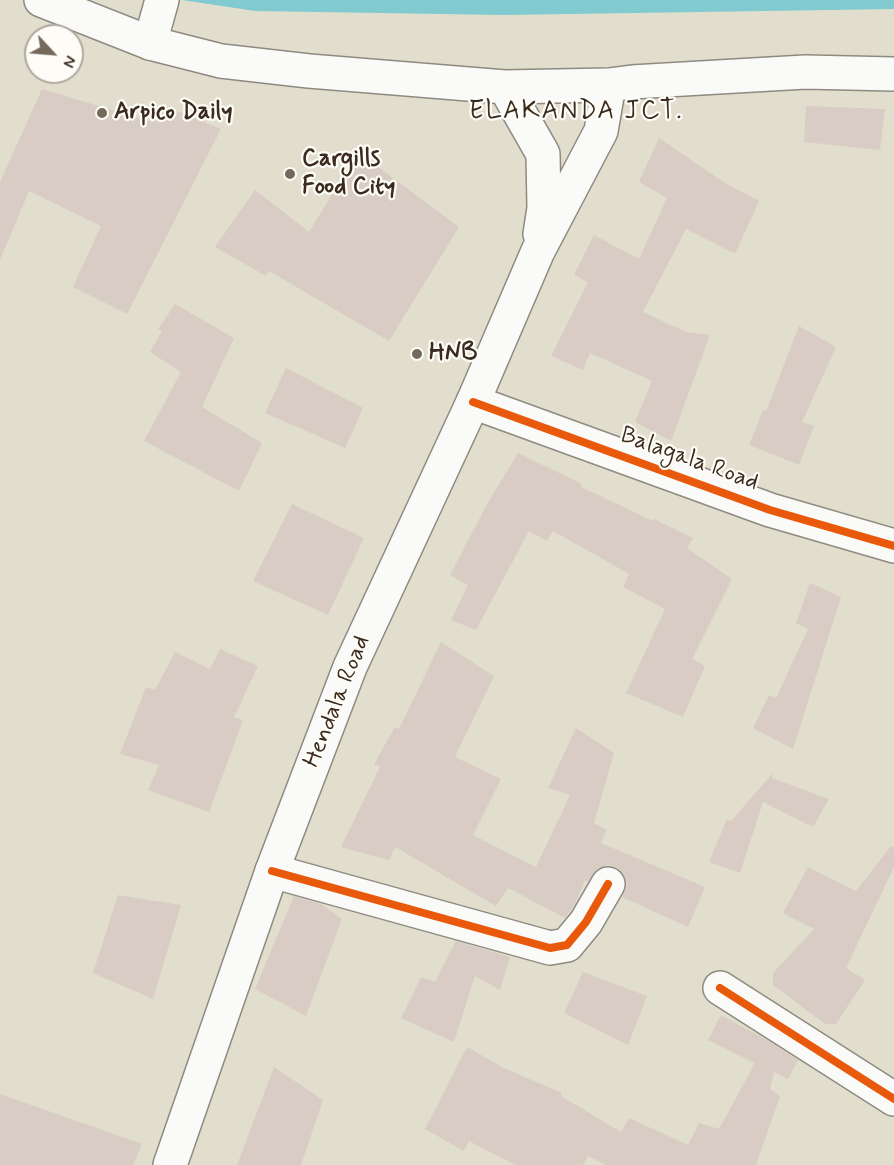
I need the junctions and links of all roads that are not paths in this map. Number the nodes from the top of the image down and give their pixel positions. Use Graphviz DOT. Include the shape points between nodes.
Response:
graph roads {
  1 [pos="41,0"];
  2 [pos="162,2"];
  3 [pos="150,43"];
  4 [pos="894,74"];
  5 [pos="609,85"];
  6 [pos="505,87"];
  7 [pos="538,251"];
  8 [pos="473,402"];
  9 [pos="894,546"];
  10 [pos="272,871"];
  11 [pos="608,884"];
  12 [pos="720,988"];
  13 [pos="894,1099"];
  14 [pos="170,1165"];
  1 -- 3 [label="main road"];
  2 -- 3 [label="main road"];
  3 -- 6 [label="main road" via="221,61"];
  4 -- 5 [label="main road" via="805,72"];
  5 -- 6 [label="main road"];
  5 -- 7 [label="main road, Hendala Road" via="601,131"];
  6 -- 7 [label="main road, Hendala Road" via="543,154 544,208"];
  7 -- 8 [label="main road, Hendala Road"];
  8 -- 9 [label="main road, Balagala Road" via="770,510"];
  8 -- 10 [label="main road, Hendala Road" via="350,667"];
  10 -- 11 [label="main road" via="550,948 567,945"];
  10 -- 14 [label="main road, Hendala Road"];
  12 -- 13 [label="main road"];
}
